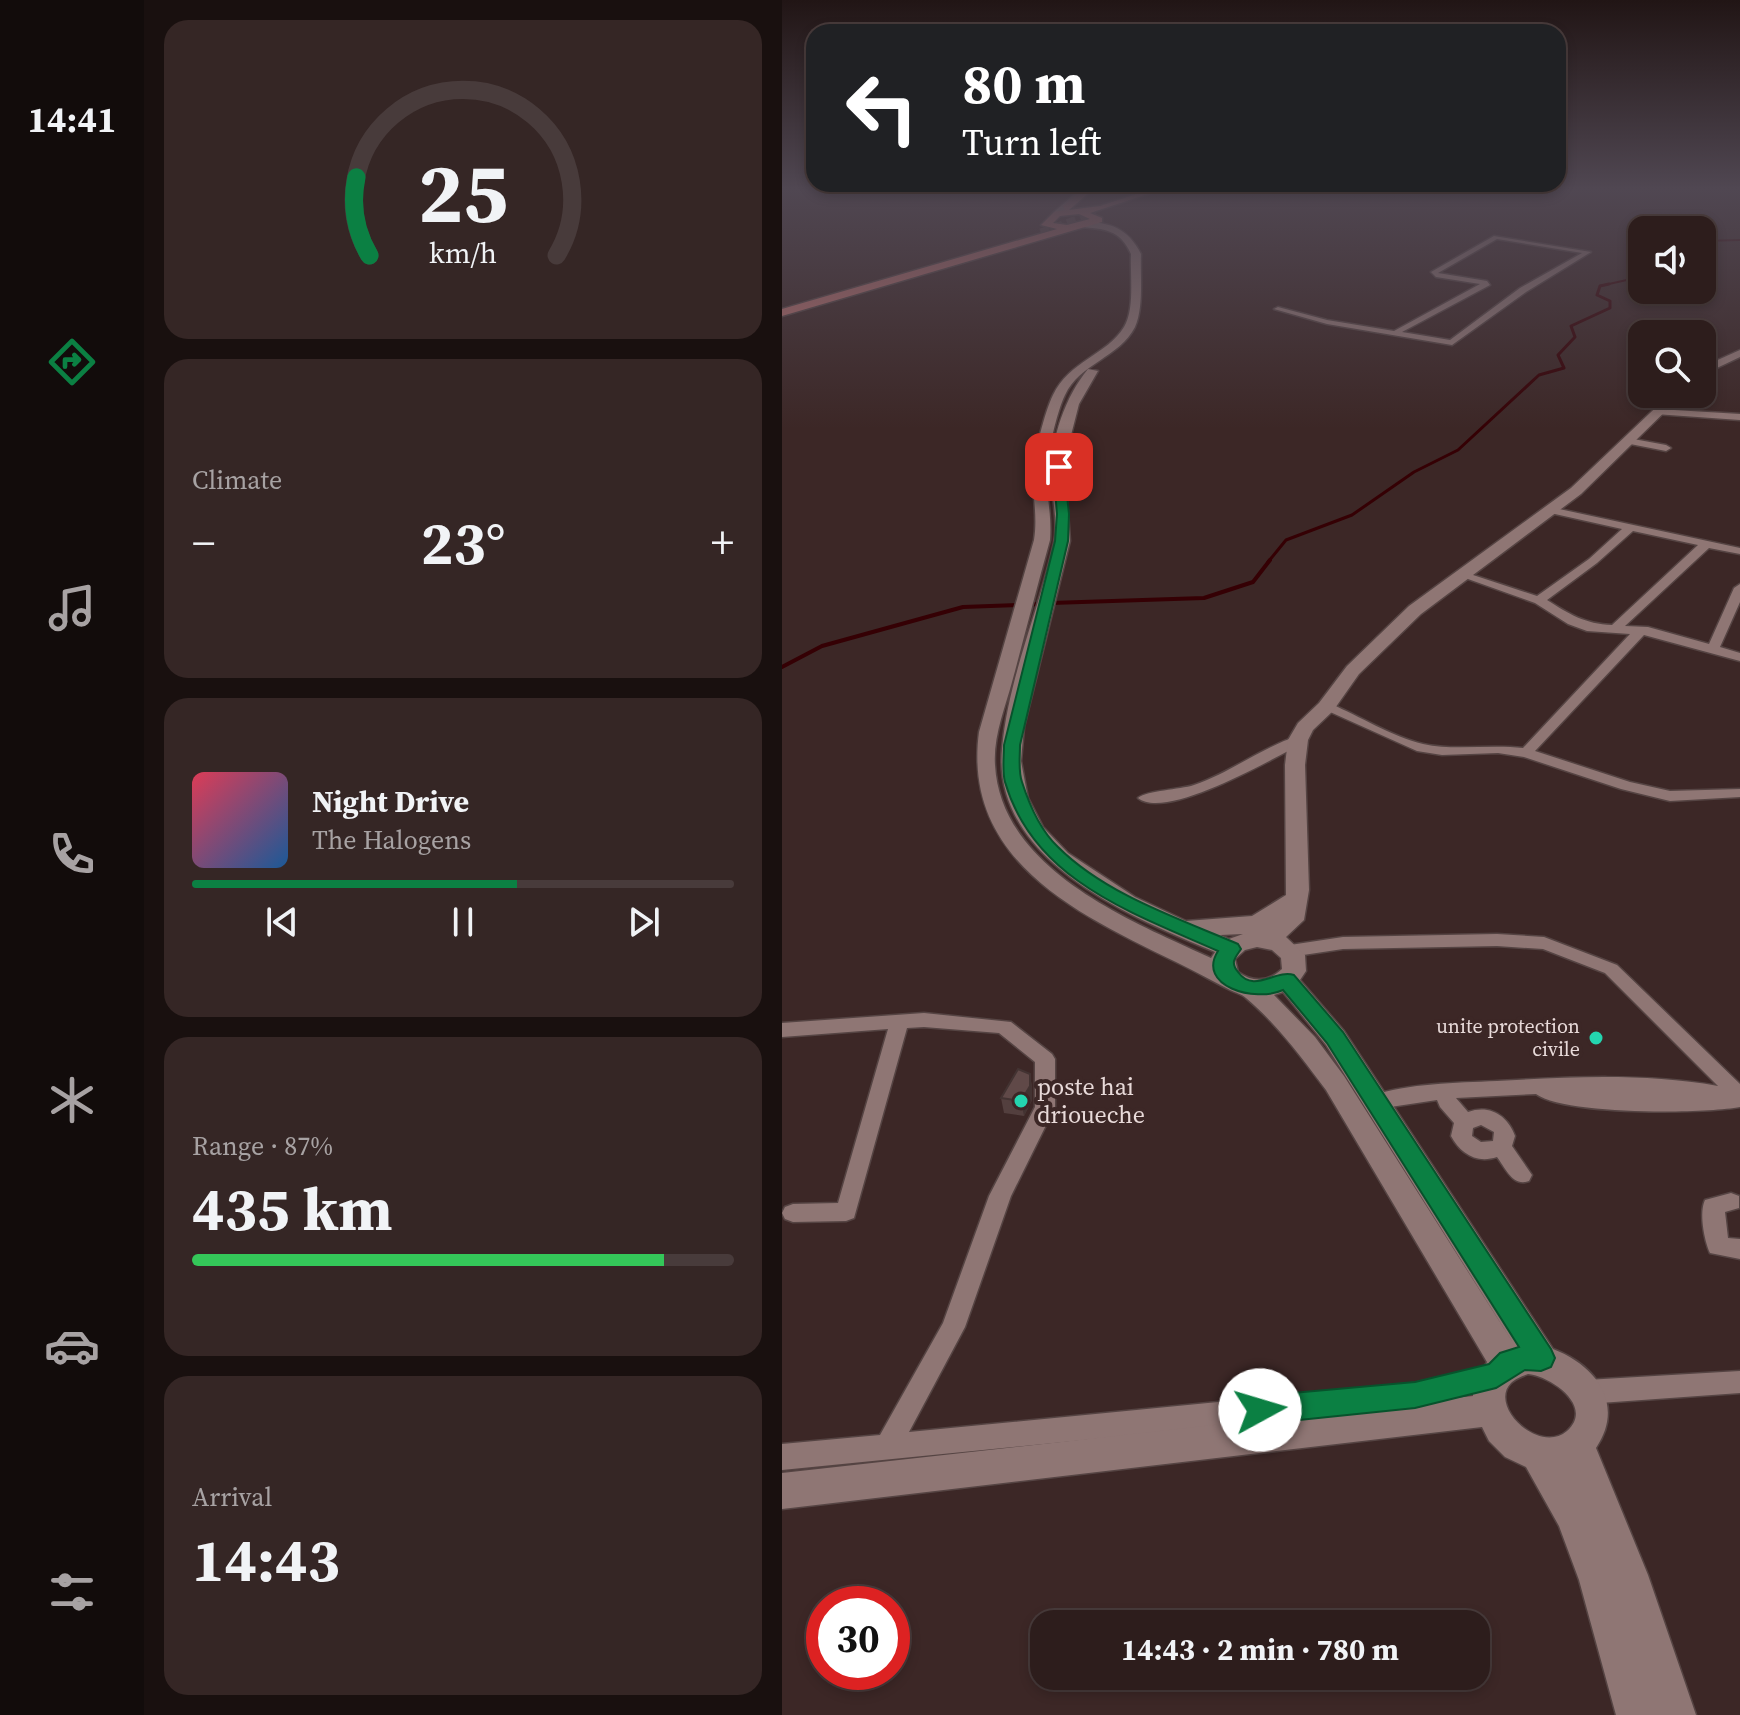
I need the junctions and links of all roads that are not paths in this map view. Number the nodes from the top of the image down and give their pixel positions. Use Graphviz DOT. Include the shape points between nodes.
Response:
graph roads {
  1 [pos="921,269"];
  2 [pos="923,269"];
  3 [pos="1135,269"];
  4 [pos="1145,269"];
  5 [pos="1439,269"];
  6 [pos="1559,269"];
  7 [pos="912,272"];
  8 [pos="1278,309"];
  9 [pos="782,310"];
  10 [pos="1146,315"];
  11 [pos="1142,329"];
  12 [pos="1397,332"];
  13 [pos="1738,356"];
  14 [pos="1716,366"];
  15 [pos="1662,408"];
  16 [pos="1658,412"];
  17 [pos="1740,417"];
  18 [pos="1628,441"];
  19 [pos="1666,448"];
  20 [pos="1049,472"];
  21 [pos="1550,510"];
  22 [pos="1631,527"];
  23 [pos="1706,544"];
  24 [pos="1740,551"];
  25 [pos="1460,574"];
  26 [pos="1740,588"];
  27 [pos="1539,600"];
  28 [pos="1617,627"];
  29 [pos="1640,631"];
  30 [pos="1713,649"];
  31 [pos="1740,657"];
  32 [pos="1312,722"];
  33 [pos="1526,753"];
  34 [pos="1740,793"];
  35 [pos="1146,798"];
  36 [pos="1298,890"];
  37 [pos="1180,927"];
  38 [pos="1279,945"];
  39 [pos="1231,949"];
  40 [pos="1287,980"];
  41 [pos="1239,982"];
  42 [pos="899,1022"];
  43 [pos="782,1030"];
  44 [pos="1445,1090"];
  45 [pos="1740,1098"];
  46 [pos="1377,1101"];
  47 [pos="1522,1175"];
  48 [pos="1731,1202"];
  49 [pos="793,1213"];
  50 [pos="1740,1249"];
  51 [pos="1541,1358"];
  52 [pos="1502,1370"];
  53 [pos="1740,1382"];
  54 [pos="1586,1392"];
  55 [pos="1491,1410"];
  56 [pos="1577,1445"];
  57 [pos="887,1447"];
  58 [pos="1538,1454"];
  59 [pos="782,1457"];
  60 [pos="782,1491"];
  61 [pos="1636,1715"];
  62 [pos="1676,1715"];
  1 -- 7 [label="main road"];
  2 -- 7 [label="main road"];
  3 -- 20 [label="street" via="1132,321 1117,341 1065,382 1058,396"];
  4 -- 10 [label="street"];
  5 -- 12 [label="street" via="1436,275 1487,283"];
  6 -- 12 [label="street" via="1452,343"];
  7 -- 9 [label="main road"];
  8 -- 12 [label="street"];
  11 -- 20 [label="street" via="1079,387"];
  13 -- 14 [label="street"];
  15 -- 16 [label="street"];
  16 -- 17 [label="street"];
  16 -- 18 [label="street"];
  18 -- 19 [label="street"];
  18 -- 21 [label="street"];
  20 -- 37 [label="street" via="1063,514 1062,541 1013,730 1012,780 1051,851 1091,881"];
  20 -- 41 [label="street" via="1044,528 989,732 987,783 1010,837 1058,888"];
  21 -- 22 [label="street"];
  21 -- 25 [label="street"];
  22 -- 23 [label="street"];
  22 -- 27 [label="street"];
  23 -- 24 [label="street"];
  23 -- 28 [label="street"];
  25 -- 27 [label="street"];
  25 -- 32 [label="street" via="1388,634"];
  26 -- 30 [label="street"];
  27 -- 28 [label="street" via="1591,628"];
  28 -- 29 [label="street"];
  29 -- 30 [label="street"];
  29 -- 33 [label="street"];
  30 -- 31 [label="street"];
  32 -- 33 [label="street" via="1442,751"];
  32 -- 35 [label="street" via="1193,792"];
  32 -- 36 [label="street" via="1295,765"];
  33 -- 34 [label="street" via="1670,796"];
  36 -- 37 [label="street" via="1284,908 1261,923"];
  36 -- 38 [label="street" via="1292,920"];
  37 -- 39 [label="street"];
  38 -- 39 [label="street" via="1245,941"];
  38 -- 40 [label="street" via="1296,963"];
  38 -- 45 [label="street" via="1497,940 1566,950 1611,969"];
  39 -- 41 [label="street" via="1223,959"];
  40 -- 41 [label="street" via="1269,988"];
  40 -- 46 [label="street"];
  41 -- 52 [label="street" via="1306,1044 1335,1083"];
  42 -- 43 [label="street"];
  42 -- 49 [label="street" via="846,1212"];
  42 -- 57 [label="street" via="1004,1027 1045,1059 1045,1107 1000,1196 953,1327"];
  44 -- 45 [label="street" via="1526,1087 1573,1098 1714,1106"];
  44 -- 46 [label="street"];
  44 -- 47 [label="street" via="1447,1102 1465,1121 1496,1121 1505,1136 1501,1147"];
  46 -- 51 [label="street"];
  48 -- 50 [label="street" via="1713,1206 1718,1246"];
  51 -- 52 [label="street" via="1525,1358"];
  51 -- 54 [label="street" via="1574,1375"];
  52 -- 55 [label="street" via="1490,1392"];
  52 -- 57 [label="street" via="1415,1395"];
  53 -- 54 [label="street"];
  54 -- 56 [label="street" via="1590,1424"];
  55 -- 58 [label="street" via="1511,1441"];
  55 -- 60 [label="street"];
  56 -- 58 [label="street" via="1553,1455"];
  56 -- 62 [label="street" via="1629,1575"];
  57 -- 59 [label="street"];
  58 -- 61 [label="street" via="1562,1487 1591,1558"];
}
